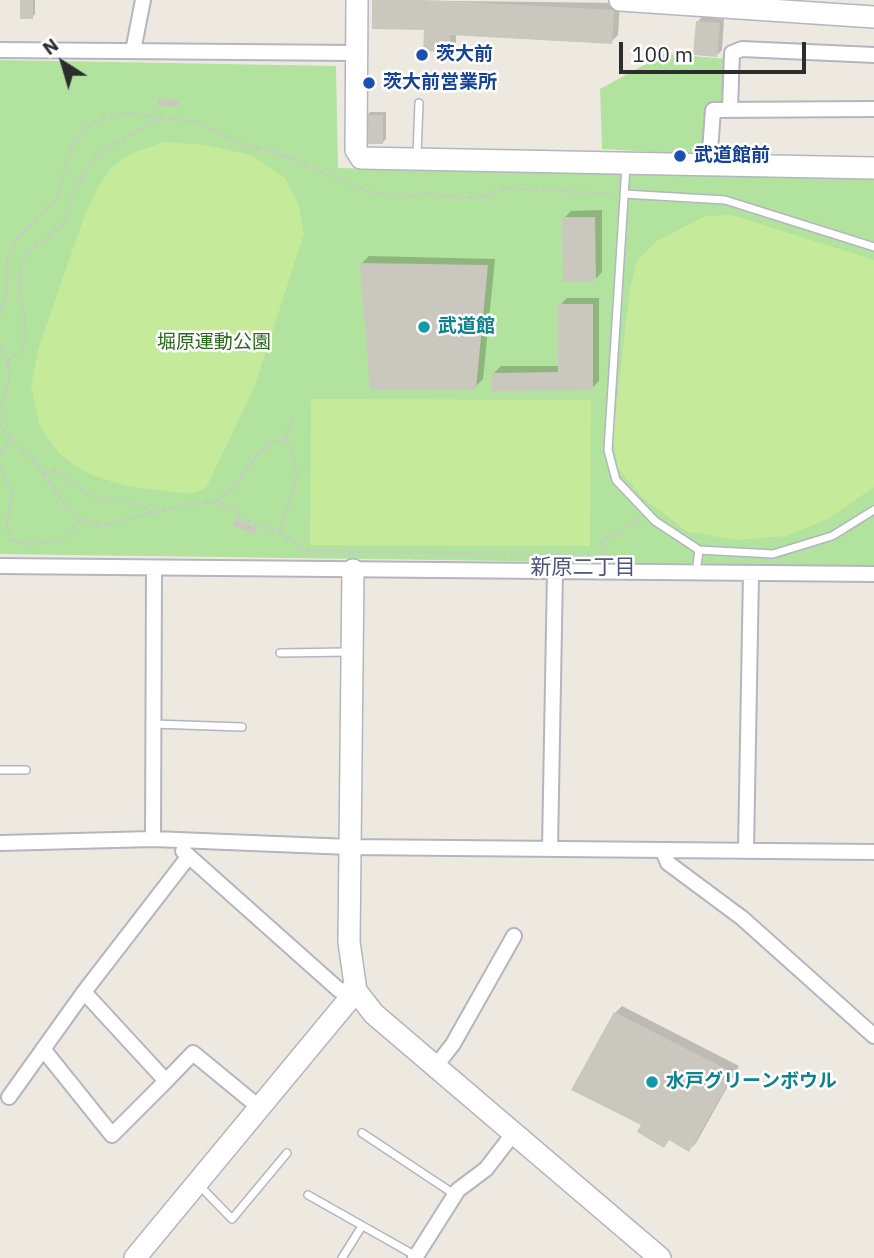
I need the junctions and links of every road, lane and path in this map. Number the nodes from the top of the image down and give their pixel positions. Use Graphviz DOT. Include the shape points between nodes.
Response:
graph roads {
  1 [pos="143,0"];
  2 [pos="357,0"];
  3 [pos="620,0"];
  4 [pos="649,1"];
  5 [pos="874,17"];
  6 [pos="0,50"];
  7 [pos="134,51"];
  8 [pos="357,53"];
  9 [pos="874,55"];
  10 [pos="419,103"];
  11 [pos="730,108"];
  12 [pos="874,109"];
  13 [pos="159,117"];
  14 [pos="416,159"];
  15 [pos="626,162"];
  16 [pos="709,165"];
  17 [pos="874,168"];
  18 [pos="624,194"];
  19 [pos="874,247"];
  20 [pos="0,313"];
  21 [pos="0,348"];
  22 [pos="7,362"];
  23 [pos="0,412"];
  24 [pos="294,415"];
  25 [pos="0,421"];
  26 [pos="13,440"];
  27 [pos="285,440"];
  28 [pos="0,454"];
  29 [pos="0,466"];
  30 [pos="43,473"];
  31 [pos="216,502"];
  32 [pos="874,510"];
  33 [pos="646,511"];
  34 [pos="151,513"];
  35 [pos="80,520"];
  36 [pos="279,532"];
  37 [pos="699,550"];
  38 [pos="0,566"];
  39 [pos="154,568"];
  40 [pos="353,570"];
  41 [pos="555,572"];
  42 [pos="696,573"];
  43 [pos="751,574"];
  44 [pos="874,575"];
  45 [pos="353,652"];
  46 [pos="281,653"];
  47 [pos="153,724"];
  48 [pos="242,727"];
  49 [pos="0,770"];
  50 [pos="26,770"];
  51 [pos="153,839"];
  52 [pos="172,840"];
  53 [pos="0,843"];
  54 [pos="350,848"];
  55 [pos="550,848"];
  56 [pos="746,850"];
  57 [pos="663,851"];
  58 [pos="874,852"];
  59 [pos="188,856"];
  60 [pos="514,936"];
  61 [pos="356,991"];
  62 [pos="84,992"];
  63 [pos="874,1036"];
  64 [pos="43,1049"];
  65 [pos="435,1067"];
  66 [pos="166,1081"];
  67 [pos="9,1097"];
  68 [pos="260,1108"];
  69 [pos="362,1133"];
  70 [pos="513,1134"];
  71 [pos="287,1153"];
  72 [pos="198,1183"];
  73 [pos="308,1195"];
  74 [pos="455,1195"];
  75 [pos="362,1226"];
  76 [pos="416,1257"];
  77 [pos="135,1258"];
  78 [pos="342,1258"];
  79 [pos="660,1258"];
  1 -- 7 [label="street"];
  2 -- 8 [label="street"];
  3 -- 4 [label="street"];
  4 -- 5 [label="street"];
  6 -- 7 [label="street"];
  7 -- 8 [label="street"];
  8 -- 14 [label="street" via="358,155"];
  9 -- 11 [label="street" via="742,49 732,53"];
  10 -- 14 [label="lane"];
  11 -- 12 [label="street"];
  11 -- 16 [label="street" via="713,110"];
  13 -- 18 [label="path" via="196,122 369,192 460,198 484,197 505,188"];
  13 -- 20 [label="path" via="108,116 88,126 71,145 56,199 16,240 8,259 7,293"];
  13 -- 22 [label="path" via="97,155 75,186 63,224 26,254 19,289 25,318 24,348"];
  14 -- 15 [label="street"];
  15 -- 16 [label="street"];
  15 -- 18 [label="lane"];
  16 -- 17 [label="street"];
  18 -- 19 [label="lane" via="725,200"];
  18 -- 33 [label="lane" via="608,450 617,480"];
  21 -- 22 [label="path"];
  22 -- 23 [label="path" via="10,378"];
  24 -- 27 [label="path"];
  25 -- 26 [label="path"];
  26 -- 28 [label="path"];
  26 -- 30 [label="path"];
  27 -- 31 [label="path" via="272,443 256,456 234,488"];
  27 -- 36 [label="path" via="292,449 297,477"];
  29 -- 35 [label="path" via="12,493 9,538 31,544 57,542"];
  30 -- 34 [label="path" via="57,471 94,499 124,501"];
  30 -- 35 [label="path"];
  31 -- 34 [label="path"];
  31 -- 36 [label="path" via="238,512 237,517"];
  32 -- 37 [label="lane" via="832,536 773,554"];
  33 -- 36 [label="path" via="622,532 604,538 602,556 307,551"];
  33 -- 37 [label="lane"];
  34 -- 35 [label="path" via="99,526"];
  37 -- 42 [label="lane"];
  38 -- 39 [label="street"];
  39 -- 40 [label="street"];
  39 -- 47 [label="street"];
  40 -- 41 [label="street"];
  40 -- 45 [label="street"];
  41 -- 42 [label="street"];
  41 -- 55 [label="street"];
  42 -- 43 [label="street"];
  43 -- 44 [label="street"];
  43 -- 56 [label="street"];
  45 -- 46 [label="lane"];
  45 -- 54 [label="street"];
  47 -- 48 [label="lane"];
  47 -- 51 [label="street"];
  49 -- 50 [label="lane"];
  51 -- 52 [label="street"];
  51 -- 53 [label="street"];
  52 -- 54 [label="street"];
  52 -- 59 [label="street"];
  54 -- 55 [label="street"];
  54 -- 61 [label="street" via="349,942"];
  55 -- 57 [label="street"];
  56 -- 57 [label="street"];
  56 -- 58 [label="street"];
  57 -- 63 [label="street" via="668,863 742,918"];
  59 -- 61 [label="street" via="339,990"];
  59 -- 62 [label="street"];
  60 -- 65 [label="street" via="453,1044"];
  61 -- 65 [label="street" via="373,1014"];
  61 -- 68 [label="street"];
  62 -- 64 [label="street"];
  62 -- 66 [label="street"];
  64 -- 66 [label="street" via="112,1135"];
  64 -- 67 [label="street"];
  65 -- 70 [label="street"];
  66 -- 68 [label="street" via="193,1053"];
  68 -- 72 [label="street"];
  69 -- 74 [label="lane"];
  70 -- 74 [label="street" via="486,1169"];
  70 -- 79 [label="street"];
  71 -- 72 [label="lane" via="232,1219"];
  72 -- 77 [label="street"];
  73 -- 75 [label="lane"];
  74 -- 76 [label="street"];
  75 -- 76 [label="lane"];
  75 -- 78 [label="lane"];
}
